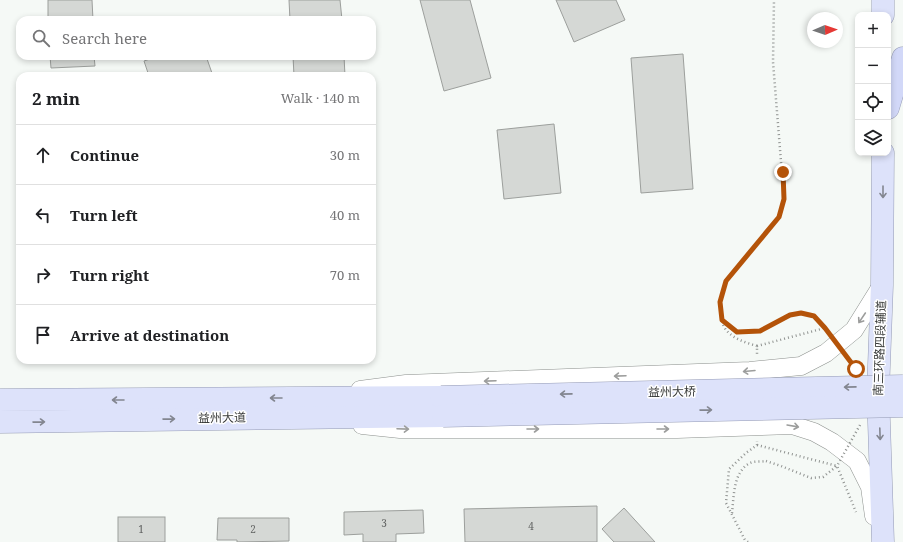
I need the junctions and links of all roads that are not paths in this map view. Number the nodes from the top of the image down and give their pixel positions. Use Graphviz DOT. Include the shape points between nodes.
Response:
graph roads {
  1 [pos="883,0"];
  2 [pos="883,12"];
  3 [pos="903,58"];
  4 [pos="891,98"];
  5 [pos="883,156"];
  6 [pos="882,285"];
  7 [pos="903,386"];
  8 [pos="0,400"];
  9 [pos="442,406"];
  10 [pos="903,406"];
  11 [pos="310,407"];
  12 [pos="0,422"];
  13 [pos="876,542"];
  14 [pos="883,542"];
  1 -- 2 [label="main road"];
  3 -- 4 [label="highway"];
  5 -- 6 [label="main road, 南三环路四段辅道, one-way"];
  6 -- 11 [label="street, one-way" via="854,330 826,353 800,366 742,371 406,384 377,387"];
  6 -- 14 [label="main road, 南三环路四段辅道, one-way" via="878,392"];
  7 -- 9 [label="main road, 益州大桥, one-way, bridge"];
  11 -- 8 [label="main road, 益州大道, one-way"];
  9 -- 10 [label="main road, 益州大桥, one-way, bridge"];
  9 -- 11 [label="main road, 益州大道"];
  12 -- 11 [label="main road, 益州大道, one-way"];
  11 -- 13 [label="street, one-way" via="400,429 677,429 792,425 814,432 857,461 870,487"];
}
